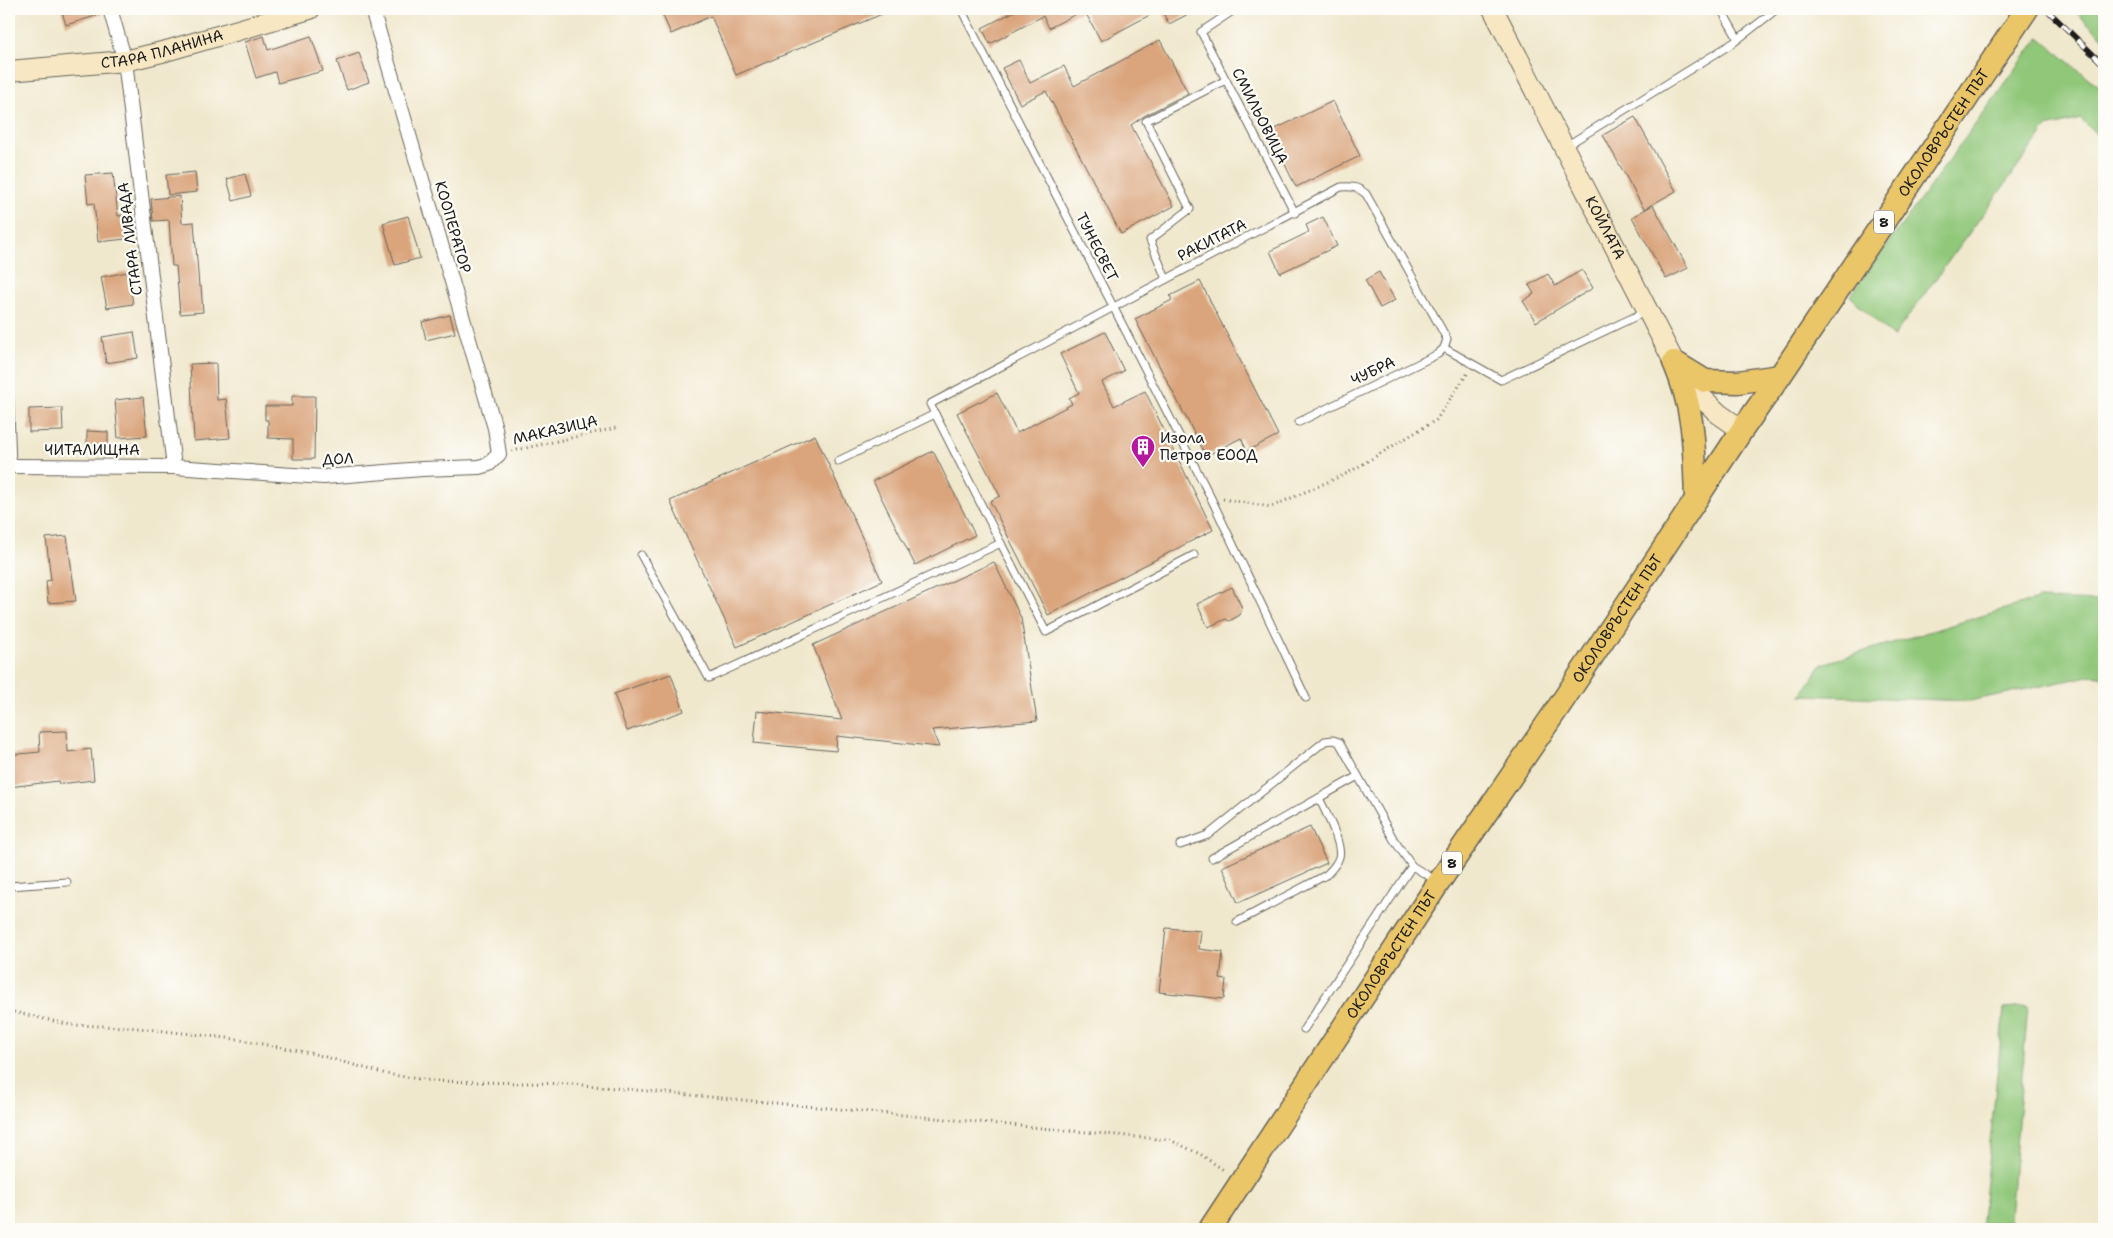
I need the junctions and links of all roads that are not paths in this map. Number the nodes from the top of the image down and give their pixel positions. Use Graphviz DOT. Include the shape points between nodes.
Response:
graph roads {
  1 [pos="110,9"];
  2 [pos="310,9"];
  3 [pos="372,9"];
  4 [pos="961,9"];
  5 [pos="1231,9"];
  6 [pos="1493,9"];
  7 [pos="1721,9"];
  8 [pos="1777,9"];
  9 [pos="2027,9"];
  10 [pos="1738,39"];
  11 [pos="125,61"];
  12 [pos="9,72"];
  13 [pos="1226,80"];
  14 [pos="1564,147"];
  15 [pos="1295,213"];
  16 [pos="1166,279"];
  17 [pos="1112,306"];
  18 [pos="1647,310"];
  19 [pos="1444,348"];
  20 [pos="1674,362"];
  21 [pos="1780,376"];
  22 [pos="9,381"];
  23 [pos="935,414"];
  24 [pos="1299,422"];
  25 [pos="1742,430"];
  26 [pos="499,454"];
  27 [pos="838,461"];
  28 [pos="10,466"];
  29 [pos="174,467"];
  30 [pos="1696,499"];
  31 [pos="1001,543"];
  32 [pos="641,555"];
  33 [pos="1194,555"];
  34 [pos="1306,698"];
  35 [pos="1358,776"];
  36 [pos="1319,798"];
  37 [pos="1180,845"];
  38 [pos="1212,858"];
  39 [pos="1412,866"];
  40 [pos="67,882"];
  41 [pos="1439,882"];
  42 [pos="9,886"];
  43 [pos="1237,922"];
  44 [pos="1304,1029"];
  45 [pos="1210,1229"];
  1 -- 11 [label="street, СТАРА ЛИВАДА"];
  2 -- 11 [label="street, СТАРА ПЛАНИНА"];
  3 -- 26 [label="street, КООПЕРАТОР"];
  4 -- 17 [label="lane, ТУНЕСВЕТ"];
  5 -- 13 [label="lane, СМИЛЬОВИЦА" via="1232,12 1201,32"];
  6 -- 14 [label="street, КОЙЛАТА"];
  7 -- 10 [label="lane"];
  8 -- 10 [label="lane"];
  9 -- 21 [label="main road, ОКОЛОВРЪСТЕН ПЪТ / 8"];
  10 -- 14 [label="lane"];
  11 -- 12 [label="street, СТАРА ПЛАНИНА"];
  11 -- 29 [label="street, СТАРА ЛИВАДА"];
  13 -- 15 [label="lane, СМИЛЬОВИЦА"];
  13 -- 16 [label="lane" via="1146,121 1190,209 1150,240"];
  14 -- 18 [label="street, КОЙЛАТА"];
  15 -- 16 [label="lane, РАКИТАТА"];
  15 -- 19 [label="lane, РАКИТАТА" via="1341,188 1360,188 1445,334"];
  16 -- 17 [label="lane, РАКИТАТА"];
  17 -- 23 [label="lane, РАКИТАТА" via="930,404"];
  17 -- 34 [label="lane, ТУНЕСВЕТ" via="1210,496"];
  18 -- 19 [label="lane" via="1500,380"];
  18 -- 20 [label="street, КОЙЛАТА"];
  19 -- 24 [label="lane, ЧУБРА" via="1438,354"];
  20 -- 21 [label="main road" via="1705,382 1738,382"];
  20 -- 25 [label="street, КОЙЛАТА" via="1701,397"];
  20 -- 30 [label="main road" via="1689,404"];
  21 -- 25 [label="main road, ОКОЛОВРЪСТЕН ПЪТ / 8"];
  22 -- 28 [label="lane"];
  23 -- 27 [label="lane"];
  23 -- 31 [label="lane"];
  25 -- 30 [label="main road, ОКОЛОВРЪСТЕН ПЪТ / 8"];
  26 -- 29 [label="street, ДОЛ" via="479,468 324,477"];
  28 -- 29 [label="street, ЧИТАЛИЩНА"];
  30 -- 41 [label="main road, ОКОЛОВРЪСТЕН ПЪТ / 8"];
  31 -- 32 [label="lane" via="709,678"];
  31 -- 33 [label="lane" via="1046,632"];
  35 -- 36 [label="lane"];
  35 -- 37 [label="lane" via="1339,742 1325,741 1208,834"];
  35 -- 39 [label="lane"];
  36 -- 38 [label="lane"];
  36 -- 43 [label="lane" via="1338,842 1340,855 1335,866 1326,875"];
  39 -- 41 [label="lane"];
  39 -- 44 [label="lane"];
  40 -- 42 [label="lane"];
  41 -- 45 [label="main road, ОКОЛОВРЪСТЕН ПЪТ / 8"];
}
